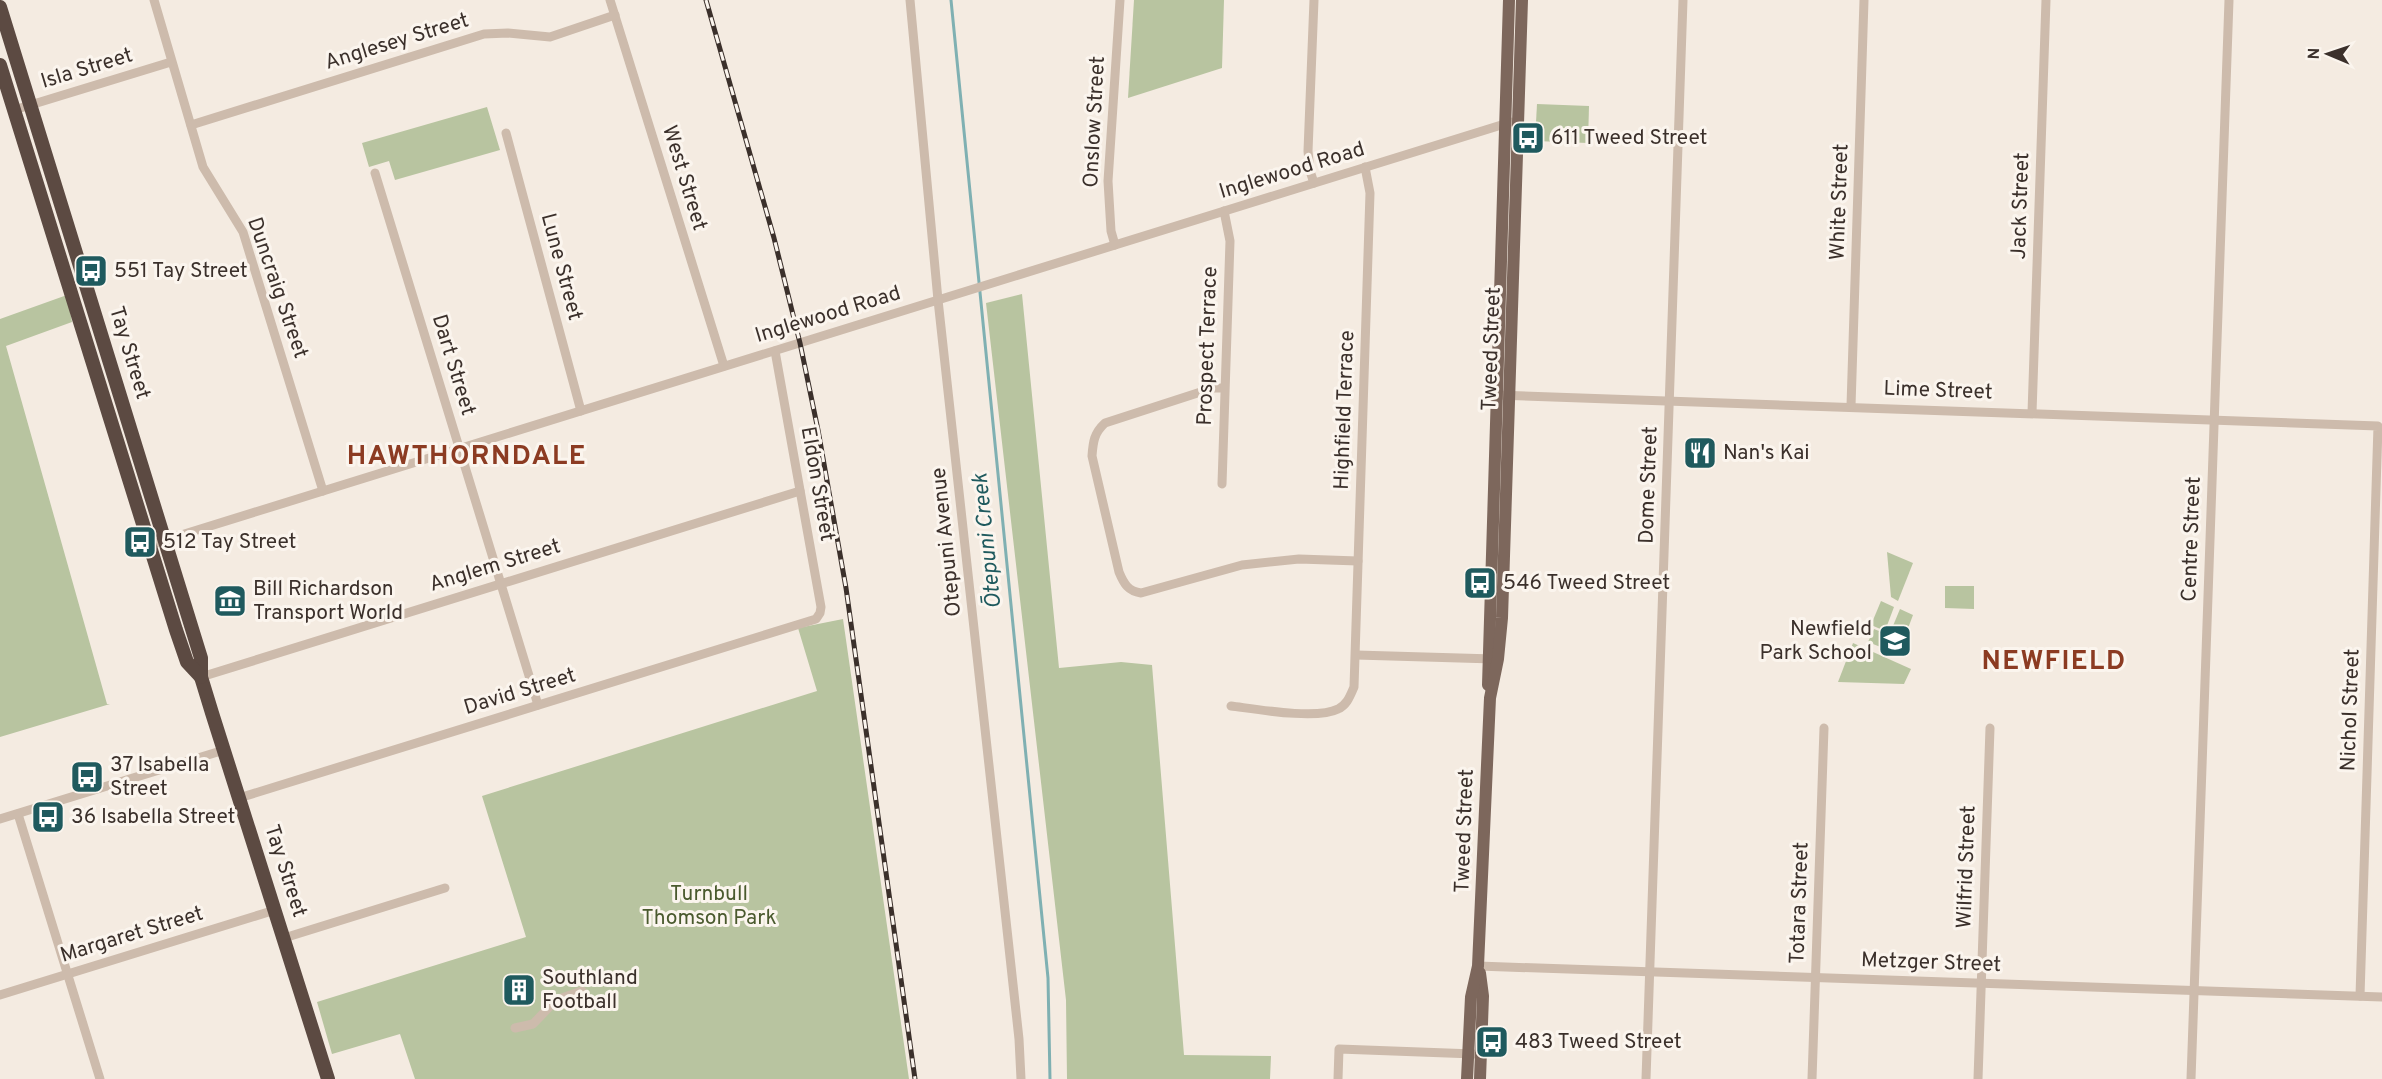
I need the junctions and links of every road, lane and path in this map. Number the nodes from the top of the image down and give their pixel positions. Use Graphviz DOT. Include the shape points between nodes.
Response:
graph roads {
  1 [pos="154,0"];
  2 [pos="610,0"];
  3 [pos="910,0"];
  4 [pos="1120,0"];
  5 [pos="1314,0"];
  6 [pos="1509,0"];
  7 [pos="1522,0"];
  8 [pos="1683,0"];
  9 [pos="1864,0"];
  10 [pos="2046,0"];
  11 [pos="2229,0"];
  12 [pos="0,7"];
  13 [pos="615,15"];
  14 [pos="1508,42"];
  15 [pos="1521,42"];
  16 [pos="171,62"];
  17 [pos="0,65"];
  18 [pos="31,105"];
  19 [pos="14,110"];
  20 [pos="1518,121"];
  21 [pos="1506,124"];
  22 [pos="191,125"];
  23 [pos="506,133"];
  24 [pos="1365,167"];
  25 [pos="375,173"];
  26 [pos="1314,183"];
  27 [pos="1224,211"];
  28 [pos="1115,244"];
  29 [pos="77,255"];
  30 [pos="61,261"];
  31 [pos="938,300"];
  32 [pos="775,351"];
  33 [pos="724,366"];
  34 [pos="1224,388"];
  35 [pos="120,395"];
  36 [pos="1497,395"];
  37 [pos="1510,395"];
  38 [pos="104,400"];
  39 [pos="1670,400"];
  40 [pos="1851,406"];
  41 [pos="581,411"];
  42 [pos="2032,413"];
  43 [pos="2214,419"];
  44 [pos="2378,426"];
  45 [pos="459,448"];
  46 [pos="1222,484"];
  47 [pos="323,491"];
  48 [pos="800,491"];
  49 [pos="164,540"];
  50 [pos="149,545"];
  51 [pos="1358,561"];
  52 [pos="500,584"];
  53 [pos="812,621"];
  54 [pos="1356,655"];
  55 [pos="1493,659"];
  56 [pos="201,677"];
  57 [pos="538,705"];
  58 [pos="1231,706"];
  59 [pos="1824,728"];
  60 [pos="1990,728"];
  61 [pos="224,750"];
  62 [pos="239,798"];
  63 [pos="18,814"];
  64 [pos="0,819"];
  65 [pos="445,888"];
  66 [pos="275,910"];
  67 [pos="284,938"];
  68 [pos="1478,966"];
  69 [pos="1650,972"];
  70 [pos="68,974"];
  71 [pos="1816,977"];
  72 [pos="1981,983"];
  73 [pos="2194,990"];
  74 [pos="582,991"];
  75 [pos="0,995"];
  76 [pos="2360,996"];
  77 [pos="2382,997"];
  78 [pos="515,1028"];
  79 [pos="1475,1054"];
  80 [pos="100,1079"];
  81 [pos="328,1079"];
  82 [pos="1021,1079"];
  83 [pos="1338,1079"];
  84 [pos="1467,1079"];
  85 [pos="1480,1079"];
  86 [pos="1646,1079"];
  87 [pos="1812,1079"];
  88 [pos="1978,1079"];
  89 [pos="2191,1079"];
  1 -- 16 [label="street, Duncraig Street"];
  2 -- 13 [label="street, West Street"];
  3 -- 31 [label="street, Otepuni Avenue"];
  4 -- 28 [label="street, Onslow Street" via="1108,181 1110,231"];
  5 -- 26 [label="street" via="1308,151"];
  6 -- 14 [label="main road, Tweed Street"];
  7 -- 15 [label="main road, Tweed Street"];
  8 -- 39 [label="street, Dome Street"];
  9 -- 40 [label="street, White Street"];
  10 -- 42 [label="street, Jack Street"];
  11 -- 43 [label="street, Centre Street"];
  12 -- 18 [label="highway, Tay Street"];
  13 -- 22 [label="street, Anglesey Street" via="550,37 484,34"];
  13 -- 33 [label="street, West Street"];
  14 -- 15 [label="main road"];
  14 -- 21 [label="main road, Tweed Street"];
  15 -- 20 [label="main road, Tweed Street"];
  16 -- 18 [label="street, Isla Street"];
  16 -- 22 [label="street, Duncraig Street"];
  17 -- 19 [label="highway, Tay Street"];
  18 -- 19 [label="street, Isla Street"];
  18 -- 29 [label="highway, Tay Street"];
  19 -- 30 [label="highway, Tay Street"];
  20 -- 21 [label="street, Inglewood Road"];
  20 -- 37 [label="main road, Tweed Street"];
  21 -- 24 [label="street, Inglewood Road"];
  21 -- 36 [label="main road, Tweed Street"];
  22 -- 47 [label="street, Duncraig Street" via="207,176 243,232"];
  23 -- 41 [label="street, Lune Street"];
  24 -- 26 [label="street, Inglewood Road"];
  24 -- 51 [label="street, Highfield Terrace" via="1370,193"];
  25 -- 45 [label="street, Dart Street"];
  26 -- 27 [label="street, Inglewood Road"];
  27 -- 28 [label="street, Inglewood Road"];
  27 -- 34 [label="street, Prospect Terrace" via="1230,241"];
  28 -- 31 [label="street, Inglewood Road"];
  29 -- 30 [label="highway"];
  29 -- 35 [label="highway, Tay Street"];
  30 -- 38 [label="highway, Tay Street"];
  31 -- 32 [label="street, Inglewood Road"];
  31 -- 82 [label="street, Otepuni Avenue"];
  32 -- 33 [label="street, Inglewood Road"];
  32 -- 48 [label="street, Eldon Street"];
  33 -- 41 [label="street, Inglewood Road"];
  34 -- 46 [label="street, Prospect Terrace"];
  34 -- 51 [label="street" via="1213,388 1105,423 1097,430 1092,456 1125,585 1141,593 1242,565 1299,559"];
  35 -- 38 [label="highway"];
  35 -- 49 [label="highway, Tay Street"];
  36 -- 37 [label="street, Lime Street"];
  36 -- 55 [label="main road, Tweed Street"];
  37 -- 39 [label="street, Lime Street"];
  37 -- 55 [label="main road, Tweed Street" via="1502,618"];
  38 -- 50 [label="highway, Tay Street"];
  39 -- 40 [label="street, Lime Street"];
  39 -- 69 [label="street, Dome Street"];
  40 -- 42 [label="street, Lime Street"];
  41 -- 45 [label="street, Inglewood Road"];
  42 -- 43 [label="street, Lime Street"];
  43 -- 44 [label="street, Lime Street"];
  43 -- 73 [label="street, Centre Street"];
  44 -- 76 [label="street, Nichol Street"];
  45 -- 47 [label="street, Inglewood Road"];
  45 -- 52 [label="street, Dart Street"];
  47 -- 49 [label="street, Inglewood Road"];
  48 -- 52 [label="street, Anglem Street"];
  48 -- 53 [label="street, Eldon Street" via="821,607"];
  49 -- 50 [label="street, Inglewood Road"];
  49 -- 56 [label="highway, Tay Street" via="201,658"];
  50 -- 56 [label="highway, Tay Street" via="187,662"];
  51 -- 54 [label="street, Highfield Terrace"];
  52 -- 56 [label="street, Anglem Street"];
  52 -- 57 [label="street, Dart Street"];
  53 -- 57 [label="street, David Street"];
  54 -- 55 [label="street"];
  54 -- 58 [label="street, Highfield Terrace" via="1354,687 1337,710 1284,712"];
  55 -- 68 [label="main road, Tweed Street" via="1487,676 1490,698"];
  56 -- 61 [label="highway, Tay Street"];
  57 -- 62 [label="street, David Street"];
  59 -- 71 [label="street, Totara Street"];
  60 -- 72 [label="street, Wilfrid Street"];
  61 -- 62 [label="highway, Tay Street"];
  61 -- 63 [label="street"];
  62 -- 66 [label="highway, Tay Street"];
  63 -- 64 [label="street"];
  63 -- 70 [label="street"];
  65 -- 67 [label="street"];
  66 -- 67 [label="highway, Tay Street"];
  66 -- 70 [label="street, Margaret Street"];
  67 -- 81 [label="highway, Tay Street"];
  68 -- 69 [label="street, Metzger Street"];
  68 -- 79 [label="main road, Tweed Street" via="1483,996"];
  69 -- 71 [label="street, Metzger Street"];
  69 -- 86 [label="street, Dome Street"];
  70 -- 75 [label="street, Margaret Street"];
  70 -- 80 [label="street"];
  71 -- 72 [label="street, Metzger Street"];
  71 -- 87 [label="street, Totara Street"];
  72 -- 73 [label="street, Metzger Street"];
  72 -- 88 [label="street, Wilfrid Street"];
  73 -- 76 [label="street, Metzger Street"];
  73 -- 89 [label="street, Centre Street"];
  74 -- 78 [label="street" via="556,1000 533,1024"];
  76 -- 77 [label="street, Metzger Street"];
  79 -- 83 [label="street" via="1339,1049"];
  79 -- 84 [label="main road, Tweed Street"];
  79 -- 85 [label="main road, Tweed Street"];
}
